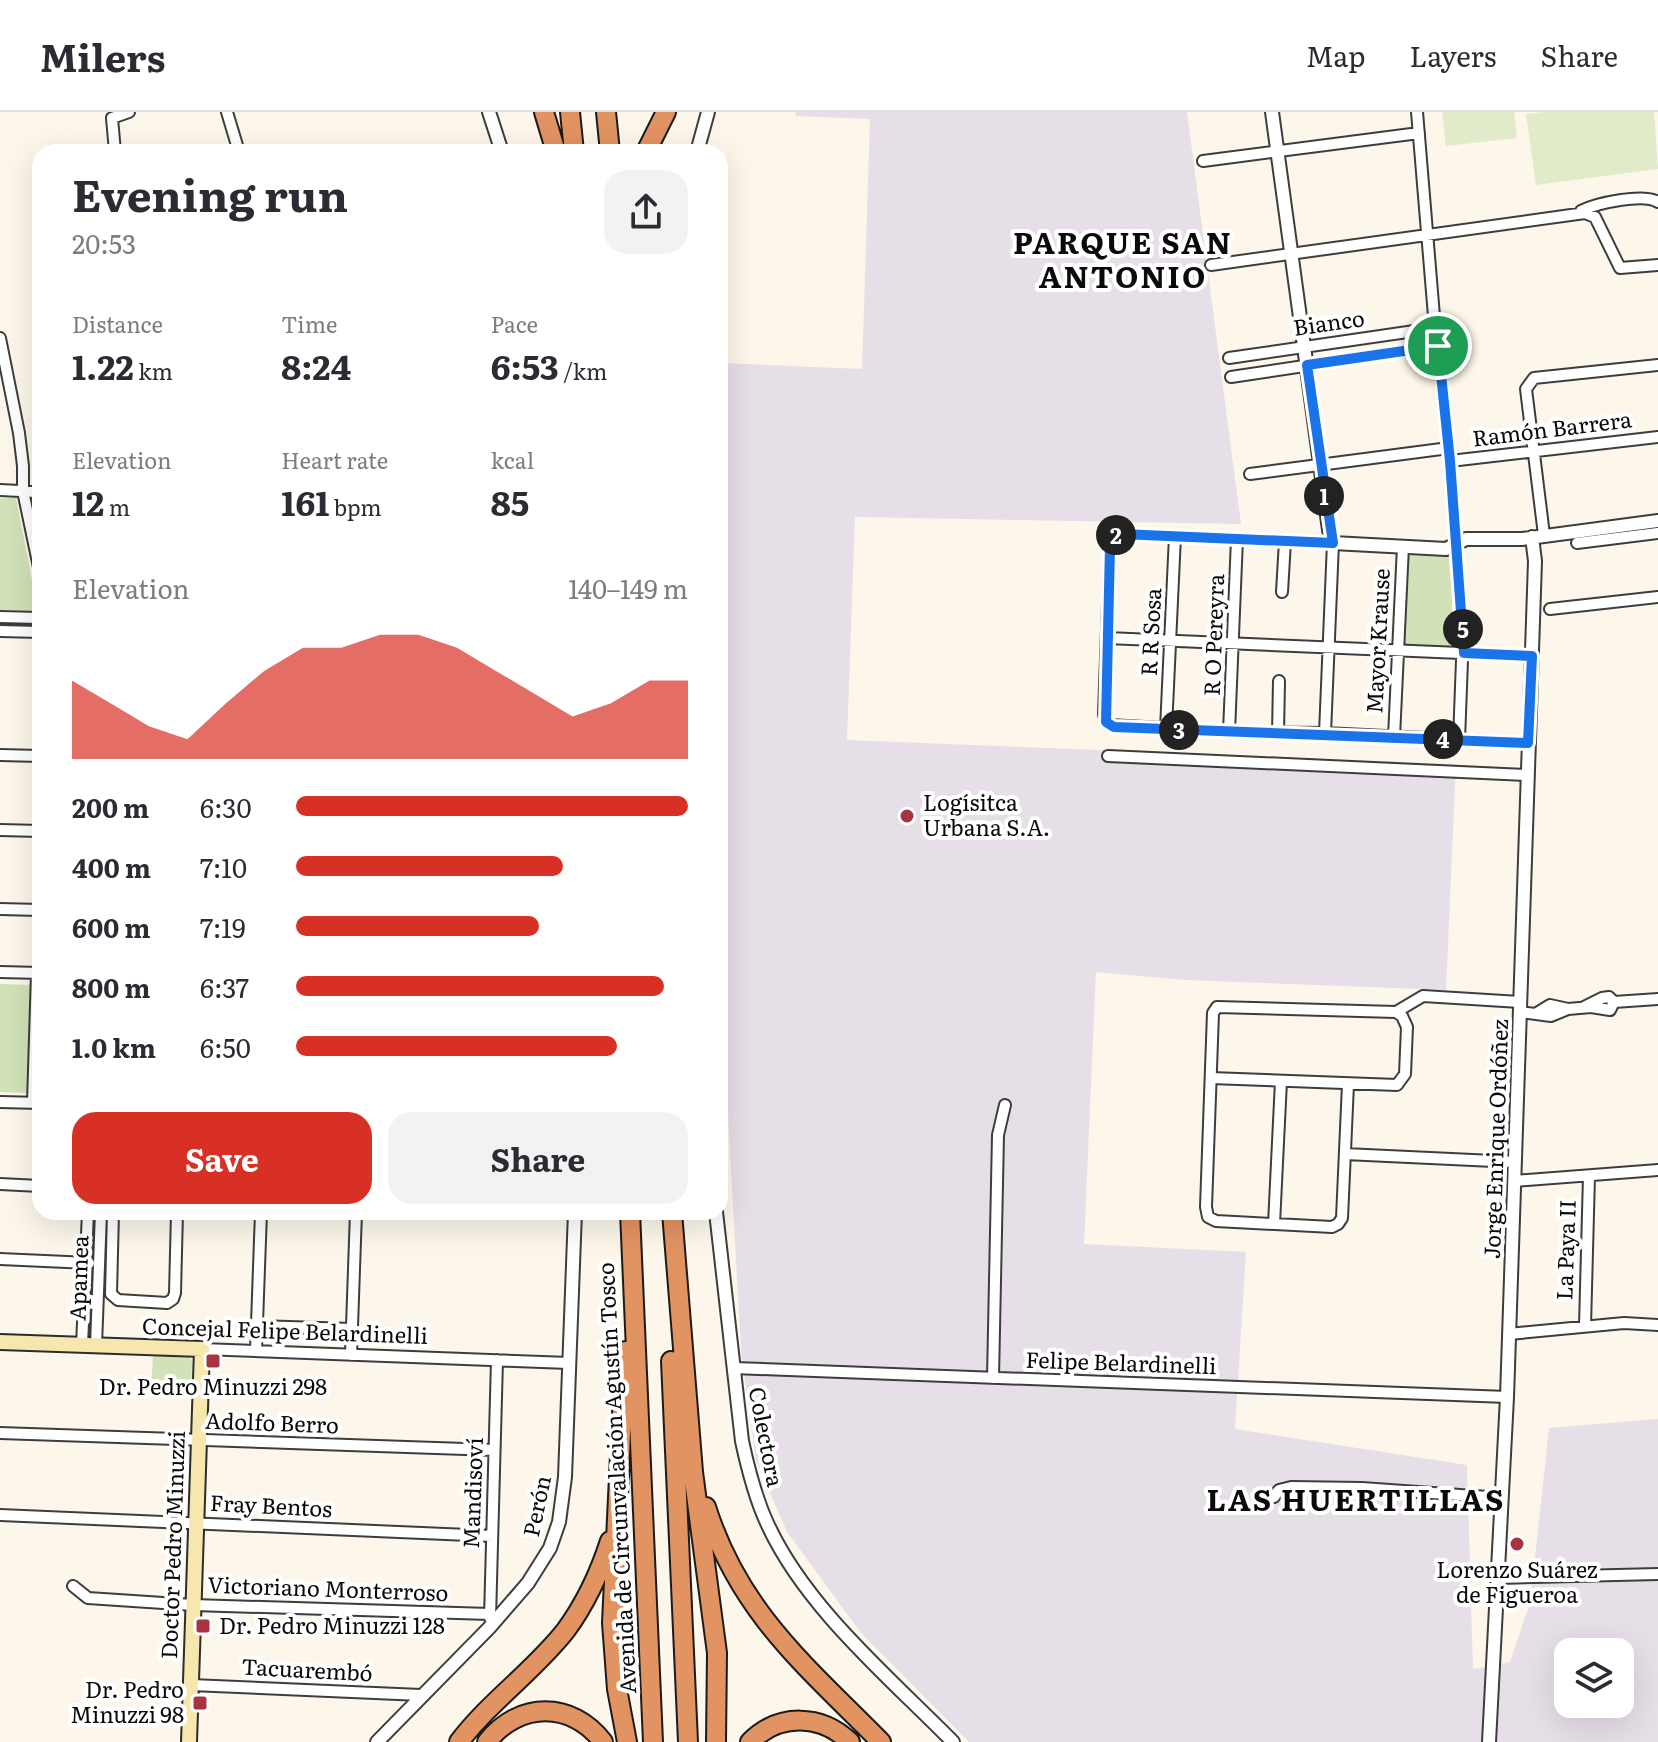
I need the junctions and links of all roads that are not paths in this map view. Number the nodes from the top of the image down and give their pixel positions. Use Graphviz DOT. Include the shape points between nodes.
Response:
graph roads {
  1 [pos="129,112"];
  2 [pos="227,112"];
  3 [pos="489,112"];
  4 [pos="544,112"];
  5 [pos="570,112"];
  6 [pos="606,112"];
  7 [pos="666,112"];
  8 [pos="708,112"];
  9 [pos="1272,112"];
  10 [pos="1417,112"];
  11 [pos="1419,133"];
  12 [pos="114,144"];
  13 [pos="237,144"];
  14 [pos="499,144"];
  15 [pos="554,144"];
  16 [pos="573,144"];
  17 [pos="609,144"];
  18 [pos="650,144"];
  19 [pos="699,144"];
  20 [pos="1278,151"];
  21 [pos="1203,161"];
  22 [pos="1658,202"];
  23 [pos="1576,215"];
  24 [pos="1428,235"];
  25 [pos="1291,255"];
  26 [pos="1211,265"];
  27 [pos="1658,265"];
  28 [pos="1435,328"];
  29 [pos="0,338"];
  30 [pos="1438,346"];
  31 [pos="1304,347"];
  32 [pos="1229,358"];
  33 [pos="1307,365"];
  34 [pos="1658,365"];
  35 [pos="1231,377"];
  36 [pos="1658,437"];
  37 [pos="1449,448"];
  38 [pos="1533,451"];
  39 [pos="1450,461"];
  40 [pos="1320,464"];
  41 [pos="1250,474"];
  42 [pos="0,490"];
  43 [pos="23,491"];
  44 [pos="32,492"];
  45 [pos="1658,521"];
  46 [pos="1658,533"];
  47 [pos="32,534"];
  48 [pos="1175,536"];
  49 [pos="1538,536"];
  50 [pos="1237,539"];
  51 [pos="1285,541"];
  52 [pos="1457,541"];
  53 [pos="1333,543"];
  54 [pos="1577,543"];
  55 [pos="1403,546"];
  56 [pos="1282,592"];
  57 [pos="1658,598"];
  58 [pos="1550,609"];
  59 [pos="0,617"];
  60 [pos="32,618"];
  61 [pos="0,631"];
  62 [pos="32,632"];
  63 [pos="1107,638"];
  64 [pos="1171,641"];
  65 [pos="1234,644"];
  66 [pos="1330,648"];
  67 [pos="1398,650"];
  68 [pos="1464,653"];
  69 [pos="1532,656"];
  70 [pos="1279,681"];
  71 [pos="1166,729"];
  72 [pos="1229,732"];
  73 [pos="1325,733"];
  74 [pos="1278,734"];
  75 [pos="1394,737"];
  76 [pos="1459,740"];
  77 [pos="1528,743"];
  78 [pos="0,755"];
  79 [pos="32,756"];
  80 [pos="1108,756"];
  81 [pos="1527,775"];
  82 [pos="0,830"];
  83 [pos="32,831"];
  84 [pos="0,909"];
  85 [pos="32,910"];
  86 [pos="0,972"];
  87 [pos="32,973"];
  88 [pos="1658,999"];
  89 [pos="1520,1007"];
  90 [pos="1396,1012"];
  91 [pos="1211,1078"];
  92 [pos="1281,1081"];
  93 [pos="1348,1084"];
  94 [pos="0,1102"];
  95 [pos="32,1103"];
  96 [pos="1005,1105"];
  97 [pos="1345,1154"];
  98 [pos="1515,1162"];
  99 [pos="1658,1170"];
  100 [pos="1589,1176"];
  101 [pos="1514,1181"];
  102 [pos="0,1184"];
  103 [pos="32,1186"];
  104 [pos="88,1220"];
  105 [pos="101,1220"];
  106 [pos="113,1220"];
  107 [pos="177,1220"];
  108 [pos="261,1220"];
  109 [pos="356,1220"];
  110 [pos="575,1220"];
  111 [pos="630,1220"];
  112 [pos="664,1220"];
  113 [pos="673,1220"];
  114 [pos="717,1220"];
  115 [pos="1274,1224"];
  116 [pos="631,1253"];
  117 [pos="0,1259"];
  118 [pos="86,1263"];
  119 [pos="99,1264"];
  120 [pos="1658,1325"];
  121 [pos="257,1326"];
  122 [pos="1585,1326"];
  123 [pos="352,1329"];
  124 [pos="1509,1334"];
  125 [pos="0,1342"];
  126 [pos="89,1346"];
  127 [pos="202,1349"];
  128 [pos="256,1351"];
  129 [pos="351,1355"];
  130 [pos="497,1360"];
  131 [pos="569,1363"];
  132 [pos="734,1368"];
  133 [pos="993,1378"];
  134 [pos="1507,1397"];
  135 [pos="0,1433"];
  136 [pos="199,1441"];
  137 [pos="494,1450"];
  138 [pos="691,1450"];
  139 [pos="1274,1497"];
  140 [pos="1502,1498"];
  141 [pos="618,1512"];
  142 [pos="0,1515"];
  143 [pos="196,1522"];
  144 [pos="492,1536"];
  145 [pos="1658,1574"];
  146 [pos="1498,1578"];
  147 [pos="73,1586"];
  148 [pos="193,1605"];
  149 [pos="490,1621"];
  150 [pos="191,1685"];
  151 [pos="421,1695"];
  152 [pos="189,1742"];
  153 [pos="377,1742"];
  154 [pos="459,1742"];
  155 [pos="487,1742"];
  156 [pos="603,1742"];
  157 [pos="627,1742"];
  158 [pos="653,1742"];
  159 [pos="688,1742"];
  160 [pos="716,1742"];
  161 [pos="750,1742"];
  162 [pos="850,1742"];
  163 [pos="881,1742"];
  164 [pos="953,1742"];
  165 [pos="1489,1742"];
  1 -- 12 [label="street" via="112,118"];
  2 -- 13 [label="street"];
  3 -- 14 [label="street"];
  4 -- 15 [label="highway"];
  5 -- 16 [label="highway"];
  6 -- 17 [label="highway"];
  7 -- 18 [label="highway"];
  8 -- 19 [label="street"];
  9 -- 20 [label="street"];
  10 -- 11 [label="street"];
  11 -- 20 [label="street"];
  11 -- 24 [label="street"];
  20 -- 21 [label="street"];
  20 -- 25 [label="street"];
  22 -- 23 [label="street" via="1645,197 1596,205"];
  23 -- 24 [label="street"];
  23 -- 27 [label="street" via="1595,217 1620,268"];
  24 -- 25 [label="street"];
  24 -- 28 [label="street"];
  25 -- 26 [label="street"];
  25 -- 31 [label="street"];
  28 -- 30 [label="street"];
  28 -- 31 [label="street, Bianco"];
  29 -- 43 [label="street" via="19,433"];
  30 -- 33 [label="street"];
  30 -- 37 [label="street"];
  31 -- 32 [label="street, Bianco"];
  31 -- 33 [label="street"];
  33 -- 35 [label="street"];
  33 -- 40 [label="street"];
  34 -- 38 [label="street" via="1534,378 1526,389"];
  36 -- 38 [label="street, Ramón Barrera"];
  37 -- 39 [label="street"];
  37 -- 40 [label="street, Ramón Barrera"];
  38 -- 39 [label="street, Ramón Barrera"];
  38 -- 49 [label="street"];
  39 -- 52 [label="street"];
  40 -- 41 [label="street, Ramón Barrera"];
  40 -- 53 [label="street"];
  42 -- 43 [label="street"];
  43 -- 44 [label="street"];
  43 -- 47 [label="street"];
  45 -- 49 [label="street"];
  46 -- 54 [label="street"];
  48 -- 50 [label="street"];
  48 -- 63 [label="street" via="1114,536"];
  48 -- 64 [label="street, R R Sosa"];
  49 -- 52 [label="street"];
  49 -- 69 [label="street, Jorge Enrique Ordóñez"];
  50 -- 51 [label="street"];
  50 -- 65 [label="street, R O Pereyra"];
  51 -- 53 [label="street"];
  51 -- 56 [label="street"];
  52 -- 55 [label="street" via="1446,549"];
  52 -- 68 [label="street"];
  53 -- 55 [label="street"];
  53 -- 66 [label="street"];
  55 -- 67 [label="street, Mayor Krause"];
  57 -- 58 [label="street"];
  59 -- 60 [label="street"];
  61 -- 62 [label="street"];
  63 -- 64 [label="street"];
  63 -- 71 [label="street" via="1106,722 1114,727"];
  64 -- 65 [label="street"];
  64 -- 71 [label="street, R R Sosa"];
  65 -- 66 [label="street"];
  65 -- 72 [label="street, R O Pereyra"];
  66 -- 67 [label="street"];
  66 -- 73 [label="street"];
  67 -- 68 [label="street"];
  67 -- 75 [label="street, Mayor Krause"];
  68 -- 69 [label="street"];
  68 -- 76 [label="street"];
  69 -- 77 [label="street, Jorge Enrique Ordóñez"];
  70 -- 74 [label="street"];
  71 -- 72 [label="street"];
  72 -- 74 [label="street"];
  73 -- 74 [label="street"];
  73 -- 75 [label="street"];
  75 -- 76 [label="street"];
  76 -- 77 [label="street"];
  77 -- 81 [label="street, Jorge Enrique Ordóñez"];
  78 -- 79 [label="street"];
  80 -- 81 [label="street"];
  81 -- 89 [label="street, Jorge Enrique Ordóñez"];
  82 -- 83 [label="street"];
  84 -- 85 [label="street"];
  86 -- 87 [label="street"];
  88 -- 89 [label="street" via="1614,1002 1610,1010 1568,1009 1551,1016"];
  89 -- 90 [label="street" via="1423,996"];
  89 -- 98 [label="street, Jorge Enrique Ordóñez"];
  90 -- 91 [label="street" via="1217,1007"];
  90 -- 93 [label="street" via="1407,1027 1401,1082"];
  91 -- 92 [label="street"];
  91 -- 115 [label="street" via="1206,1213 1216,1221"];
  92 -- 93 [label="street"];
  92 -- 115 [label="street"];
  93 -- 97 [label="street"];
  94 -- 95 [label="street"];
  96 -- 133 [label="street" via="998,1135"];
  97 -- 98 [label="street"];
  97 -- 115 [label="street" via="1338,1224"];
  98 -- 101 [label="street, Jorge Enrique Ordóñez"];
  99 -- 100 [label="street, La Paya II"];
  100 -- 101 [label="street, La Paya II"];
  100 -- 122 [label="street, La Paya II"];
  101 -- 124 [label="street, Jorge Enrique Ordóñez"];
  102 -- 103 [label="street"];
  104 -- 118 [label="street, Apamea"];
  105 -- 119 [label="street, Apamea"];
  106 -- 107 [label="street" via="111,1294 118,1300 167,1303 175,1293"];
  108 -- 121 [label="street"];
  109 -- 123 [label="street"];
  110 -- 131 [label="street, Perón"];
  111 -- 116 [label="highway, Avenida de Circunvalación Agustín Tosco"];
  112 -- 159 [label="highway"];
  113 -- 138 [label="highway"];
  114 -- 132 [label="street, Colectora"];
  116 -- 141 [label="highway"];
  116 -- 158 [label="highway, Avenida de Circunvalación Agustín Tosco"];
  117 -- 118 [label="street"];
  118 -- 119 [label="street"];
  118 -- 126 [label="street, Apamea"];
  119 -- 126 [label="street, Apamea"];
  120 -- 122 [label="street, La Paya II"];
  121 -- 123 [label="street"];
  121 -- 128 [label="street"];
  122 -- 124 [label="street, La Paya II"];
  123 -- 129 [label="street"];
  124 -- 134 [label="street, Jorge Enrique Ordóñez"];
  125 -- 126 [label="main road, Concejal Felipe Belardinelli"];
  126 -- 127 [label="main road, Concejal Felipe Belardinelli"];
  127 -- 128 [label="street, Concejal Felipe Belardinelli"];
  127 -- 136 [label="main road, Doctor Pedro Minuzzi"];
  128 -- 129 [label="street, Concejal Felipe Belardinelli"];
  129 -- 130 [label="street, Concejal Felipe Belardinelli"];
  130 -- 131 [label="street, Concejal Felipe Belardinelli"];
  130 -- 137 [label="street, Mandisoví"];
  131 -- 149 [label="street, Perón" via="559,1522 540,1567"];
  132 -- 133 [label="street, Felipe Belardinelli"];
  132 -- 164 [label="street, Colectora" via="748,1469 780,1548 815,1600"];
  133 -- 134 [label="street, Felipe Belardinelli"];
  134 -- 140 [label="street, Jorge Enrique Ordóñez"];
  135 -- 136 [label="street, Adolfo Berro"];
  136 -- 137 [label="street, Adolfo Berro"];
  136 -- 143 [label="main road, Doctor Pedro Minuzzi"];
  137 -- 144 [label="street, Mandisoví"];
  138 -- 160 [label="highway" via="717,1653"];
  138 -- 163 [label="highway" via="714,1530 755,1609 784,1646"];
  139 -- 140 [label="street" via="1291,1487"];
  140 -- 146 [label="street, Jorge Enrique Ordóñez"];
  141 -- 154 [label="highway" via="603,1561 566,1630"];
  141 -- 157 [label="highway" via="612,1623"];
  142 -- 143 [label="street, Fray Bentos"];
  143 -- 144 [label="street, Fray Bentos"];
  143 -- 148 [label="main road, Doctor Pedro Minuzzi"];
  144 -- 149 [label="street, Mandisoví"];
  145 -- 146 [label="street"];
  146 -- 165 [label="street, Jorge Enrique Ordóñez"];
  147 -- 148 [label="street, Victoriano Monterroso" via="88,1598"];
  148 -- 149 [label="street, Victoriano Monterroso"];
  148 -- 150 [label="main road, Doctor Pedro Minuzzi"];
  149 -- 151 [label="street, Perón"];
  150 -- 151 [label="street, Tacuarembó"];
  150 -- 152 [label="main road, Doctor Pedro Minuzzi"];
  151 -- 153 [label="street, Perón"];
  155 -- 156 [label="highway" via="505,1724 540,1711 566,1713"];
  161 -- 162 [label="highway" via="776,1724 804,1720 831,1727"];
}
